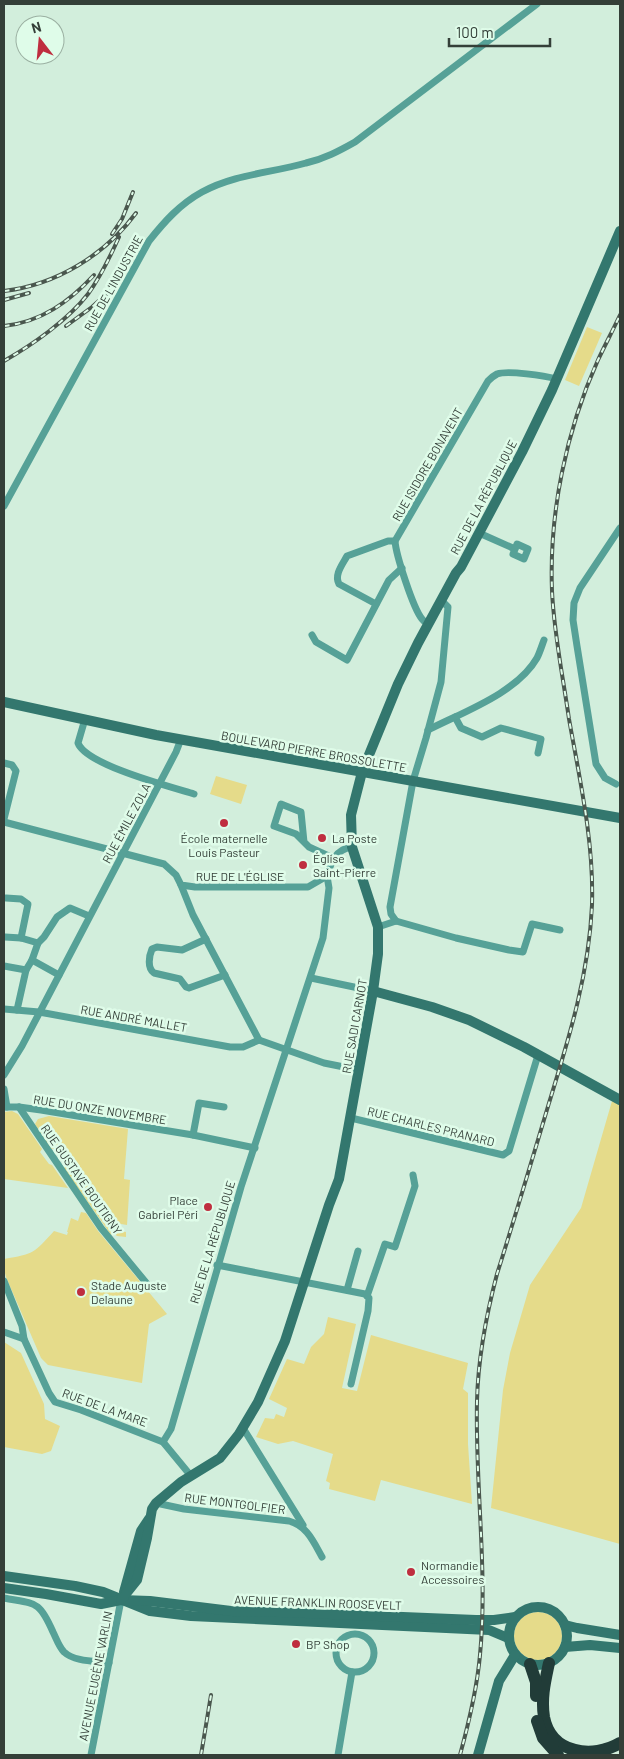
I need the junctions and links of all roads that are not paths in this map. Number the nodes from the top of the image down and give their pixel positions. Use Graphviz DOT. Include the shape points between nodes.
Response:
graph roads {
  1 [pos="537,4"];
  2 [pos="620,231"];
  3 [pos="557,379"];
  4 [pos="4,506"];
  5 [pos="620,528"];
  6 [pos="479,533"];
  7 [pos="395,541"];
  8 [pos="515,549"];
  9 [pos="402,568"];
  10 [pos="441,600"];
  11 [pos="376,604"];
  12 [pos="428,623"];
  13 [pos="312,635"];
  14 [pos="544,640"];
  15 [pos="4,702"];
  16 [pos="455,717"];
  17 [pos="85,719"];
  18 [pos="428,730"];
  19 [pos="181,739"];
  20 [pos="538,753"];
  21 [pos="4,763"];
  22 [pos="362,772"];
  23 [pos="413,781"];
  24 [pos="160,783"];
  25 [pos="616,784"];
  26 [pos="194,794"];
  27 [pos="620,818"];
  28 [pos="4,821"];
  29 [pos="304,842"];
  30 [pos="352,847"];
  31 [pos="122,852"];
  32 [pos="333,858"];
  33 [pos="327,876"];
  34 [pos="181,885"];
  35 [pos="6,898"];
  36 [pos="90,916"];
  37 [pos="396,921"];
  38 [pos="378,927"];
  39 [pos="560,930"];
  40 [pos="5,936"];
  41 [pos="21,938"];
  42 [pos="206,939"];
  43 [pos="38,943"];
  44 [pos="32,960"];
  45 [pos="4,966"];
  46 [pos="26,970"];
  47 [pos="59,975"];
  48 [pos="224,975"];
  49 [pos="311,978"];
  50 [pos="373,991"];
  51 [pos="4,1009"];
  52 [pos="17,1010"];
  53 [pos="39,1012"];
  54 [pos="259,1040"];
  55 [pos="286,1050"];
  56 [pos="538,1055"];
  57 [pos="359,1070"];
  58 [pos="4,1075"];
  59 [pos="4,1089"];
  60 [pos="620,1100"];
  61 [pos="6,1107"];
  62 [pos="19,1107"];
  63 [pos="224,1108"];
  64 [pos="351,1118"];
  65 [pos="193,1135"];
  66 [pos="255,1148"];
  67 [pos="414,1175"];
  68 [pos="358,1251"];
  69 [pos="217,1265"];
  70 [pos="4,1281"];
  71 [pos="305,1282"];
  72 [pos="148,1285"];
  73 [pos="347,1290"];
  74 [pos="367,1296"];
  75 [pos="4,1332"];
  76 [pos="24,1339"];
  77 [pos="351,1384"];
  78 [pos="243,1428"];
  79 [pos="163,1442"];
  80 [pos="191,1476"];
  81 [pos="156,1502"];
  82 [pos="307,1530"];
  83 [pos="322,1557"];
  84 [pos="4,1576"];
  85 [pos="4,1588"];
  86 [pos="4,1598"];
  87 [pos="121,1600"];
  88 [pos="515,1617"];
  89 [pos="565,1624"];
  90 [pos="620,1635"];
  91 [pos="508,1638"];
  92 [pos="565,1647"];
  93 [pos="620,1648"];
  94 [pos="515,1655"];
  95 [pos="108,1663"];
  96 [pos="549,1663"];
  97 [pos="530,1664"];
  98 [pos="352,1672"];
  99 [pos="620,1743"];
  100 [pos="91,1755"];
  101 [pos="338,1755"];
  102 [pos="478,1755"];
  103 [pos="558,1755"];
  1 -- 4 [label="street, RUE DE L'INDUSTRIE" via="337,153 228,180 202,192 176,210 149,241"];
  2 -- 3 [label="main road, RUE DE LA RÉPUBLIQUE"];
  3 -- 6 [label="main road, RUE DE LA RÉPUBLIQUE"];
  3 -- 7 [label="street, RUE ISIDORE BONAVENT" via="503,373 492,376"];
  5 -- 25 [label="street" via="580,588 574,603 573,620 598,769"];
  6 -- 8 [label="street"];
  6 -- 10 [label="main road, RUE DE LA RÉPUBLIQUE"];
  7 -- 9 [label="street, RUE ISIDORE BONAVENT"];
  7 -- 11 [label="street" via="347,556 337,576 339,584"];
  9 -- 11 [label="street" via="389,580"];
  9 -- 12 [label="street, RUE ISIDORE BONAVENT" via="416,610 422,621"];
  10 -- 12 [label="main road, RUE DE LA RÉPUBLIQUE"];
  10 -- 18 [label="street" via="448,607 441,682"];
  11 -- 13 [label="street" via="347,660 316,642"];
  12 -- 22 [label="main road, RUE DE LA RÉPUBLIQUE" via="398,684"];
  14 -- 16 [label="street" via="536,658 511,686"];
  15 -- 17 [label="main road, BOULEVARD PIERRE BROSSOLETTE"];
  16 -- 18 [label="street"];
  16 -- 20 [label="street" via="461,728 482,737 501,728 540,739"];
  17 -- 19 [label="main road, BOULEVARD PIERRE BROSSOLETTE"];
  17 -- 24 [label="street" via="78,743 81,749 116,769"];
  18 -- 23 [label="street"];
  19 -- 22 [label="main road, BOULEVARD PIERRE BROSSOLETTE"];
  19 -- 24 [label="street, RUE ÉMILE ZOLA"];
  21 -- 28 [label="street" via="12,765 16,771"];
  22 -- 23 [label="main road, BOULEVARD PIERRE BROSSOLETTE"];
  22 -- 30 [label="main road, RUE SADI CARNOT" via="351,815"];
  23 -- 27 [label="main road, BOULEVARD PIERRE BROSSOLETTE"];
  23 -- 37 [label="street" via="390,907"];
  24 -- 26 [label="street"];
  24 -- 31 [label="street, RUE ÉMILE ZOLA"];
  28 -- 31 [label="street, RUE DE L'ÉGLISE"];
  29 -- 29 [label="street" via="296,834 274,826 281,804 301,812"];
  29 -- 32 [label="street"];
  30 -- 32 [label="street" via="342,849"];
  30 -- 38 [label="main road, RUE SADI CARNOT"];
  31 -- 34 [label="street, RUE DE L'ÉGLISE" via="164,864"];
  31 -- 36 [label="street, RUE ÉMILE ZOLA"];
  32 -- 33 [label="street"];
  33 -- 34 [label="street, RUE DE L'ÉGLISE" via="308,887"];
  33 -- 49 [label="street, RUE DE LA RÉPUBLIQUE" via="329,888 323,938"];
  34 -- 42 [label="street"];
  35 -- 41 [label="street" via="21,899 28,904"];
  36 -- 43 [label="street" via="70,908 57,918"];
  36 -- 47 [label="street, RUE ÉMILE ZOLA"];
  37 -- 38 [label="street"];
  37 -- 39 [label="street" via="523,952 532,924"];
  38 -- 50 [label="main road, RUE SADI CARNOT"];
  40 -- 41 [label="street"];
  41 -- 43 [label="street"];
  42 -- 48 [label="street"];
  42 -- 48 [label="street" via="182,950 152,949 149,967 154,973 181,981 189,988"];
  43 -- 44 [label="street"];
  44 -- 46 [label="street"];
  44 -- 47 [label="street"];
  45 -- 46 [label="street"];
  46 -- 52 [label="street"];
  47 -- 53 [label="street, RUE ÉMILE ZOLA"];
  48 -- 54 [label="street"];
  49 -- 50 [label="street"];
  49 -- 55 [label="street, RUE DE LA RÉPUBLIQUE"];
  50 -- 56 [label="main road" via="469,1020"];
  50 -- 57 [label="main road, RUE SADI CARNOT"];
  51 -- 52 [label="street, RUE ANDRÉ MALLET"];
  52 -- 53 [label="street, RUE ANDRÉ MALLET"];
  53 -- 54 [label="street, RUE ANDRÉ MALLET" via="230,1047 243,1047"];
  53 -- 58 [label="street, RUE ÉMILE ZOLA"];
  54 -- 55 [label="street"];
  55 -- 57 [label="street"];
  55 -- 66 [label="street, RUE DE LA RÉPUBLIQUE"];
  56 -- 60 [label="main road"];
  56 -- 64 [label="street, RUE CHARLES PRANARD" via="506,1154"];
  57 -- 64 [label="main road, RUE SADI CARNOT"];
  59 -- 61 [label="street"];
  61 -- 62 [label="street, RUE DU ONZE NOVEMBRE"];
  62 -- 65 [label="street, RUE DU ONZE NOVEMBRE"];
  62 -- 72 [label="street, RUE GUSTAVE BOUTIGNY" via="101,1228"];
  63 -- 65 [label="street" via="199,1103"];
  64 -- 71 [label="main road, RUE SADI CARNOT" via="339,1179"];
  65 -- 66 [label="street, RUE DU ONZE NOVEMBRE"];
  66 -- 69 [label="street, RUE DE LA RÉPUBLIQUE"];
  67 -- 74 [label="street" via="415,1186 395,1246 385,1244"];
  68 -- 73 [label="street"];
  69 -- 71 [label="street"];
  69 -- 79 [label="street, RUE DE LA RÉPUBLIQUE" via="171,1429"];
  70 -- 76 [label="street, RUE DE LA MARE"];
  71 -- 73 [label="street"];
  71 -- 78 [label="main road, RUE SADI CARNOT" via="286,1341"];
  73 -- 74 [label="street"];
  74 -- 77 [label="street" via="368,1311"];
  75 -- 76 [label="street"];
  76 -- 79 [label="street, RUE DE LA MARE" via="55,1402"];
  78 -- 80 [label="main road, RUE SADI CARNOT" via="220,1458"];
  78 -- 82 [label="street"];
  79 -- 80 [label="street, RUE DE LA MARE"];
  80 -- 81 [label="main road, RUE SADI CARNOT"];
  81 -- 82 [label="street, RUE MONTGOLFIER" via="184,1509 289,1520"];
  81 -- 87 [label="main road" via="137,1580"];
  82 -- 83 [label="street"];
  84 -- 87 [label="main road, AVENUE FRANKLIN ROOSEVELT" via="76,1586"];
  85 -- 87 [label="main road, AVENUE FRANKLIN ROOSEVELT" via="101,1604"];
  86 -- 95 [label="street" via="42,1608 65,1653 77,1659"];
  87 -- 88 [label="main road, AVENUE FRANKLIN ROOSEVELT" via="231,1611 476,1620"];
  87 -- 91 [label="main road, AVENUE FRANKLIN ROOSEVELT" via="150,1611 191,1616 489,1630"];
  87 -- 95 [label="street, AVENUE EUGÈNE VARLIN"];
  88 -- 89 [label="main road" via="530,1608 542,1607 553,1611"];
  88 -- 91 [label="main road"];
  89 -- 90 [label="main road"];
  89 -- 92 [label="main road"];
  91 -- 94 [label="main road"];
  92 -- 93 [label="main road"];
  92 -- 96 [label="main road"];
  94 -- 97 [label="main road"];
  94 -- 102 [label="main road" via="499,1681"];
  95 -- 100 [label="street, AVENUE EUGÈNE VARLIN"];
  96 -- 97 [label="main road" via="540,1666"];
  96 -- 99 [label="highway" via="542,1703 548,1728 558,1743 572,1752 590,1755 608,1751"];
  97 -- 103 [label="highway" via="536,1682 540,1732"];
  98 -- 98 [label="street" via="364,1670 374,1655 368,1639 356,1634 344,1638 336,1654 341,1666"];
  98 -- 101 [label="street"];
}
